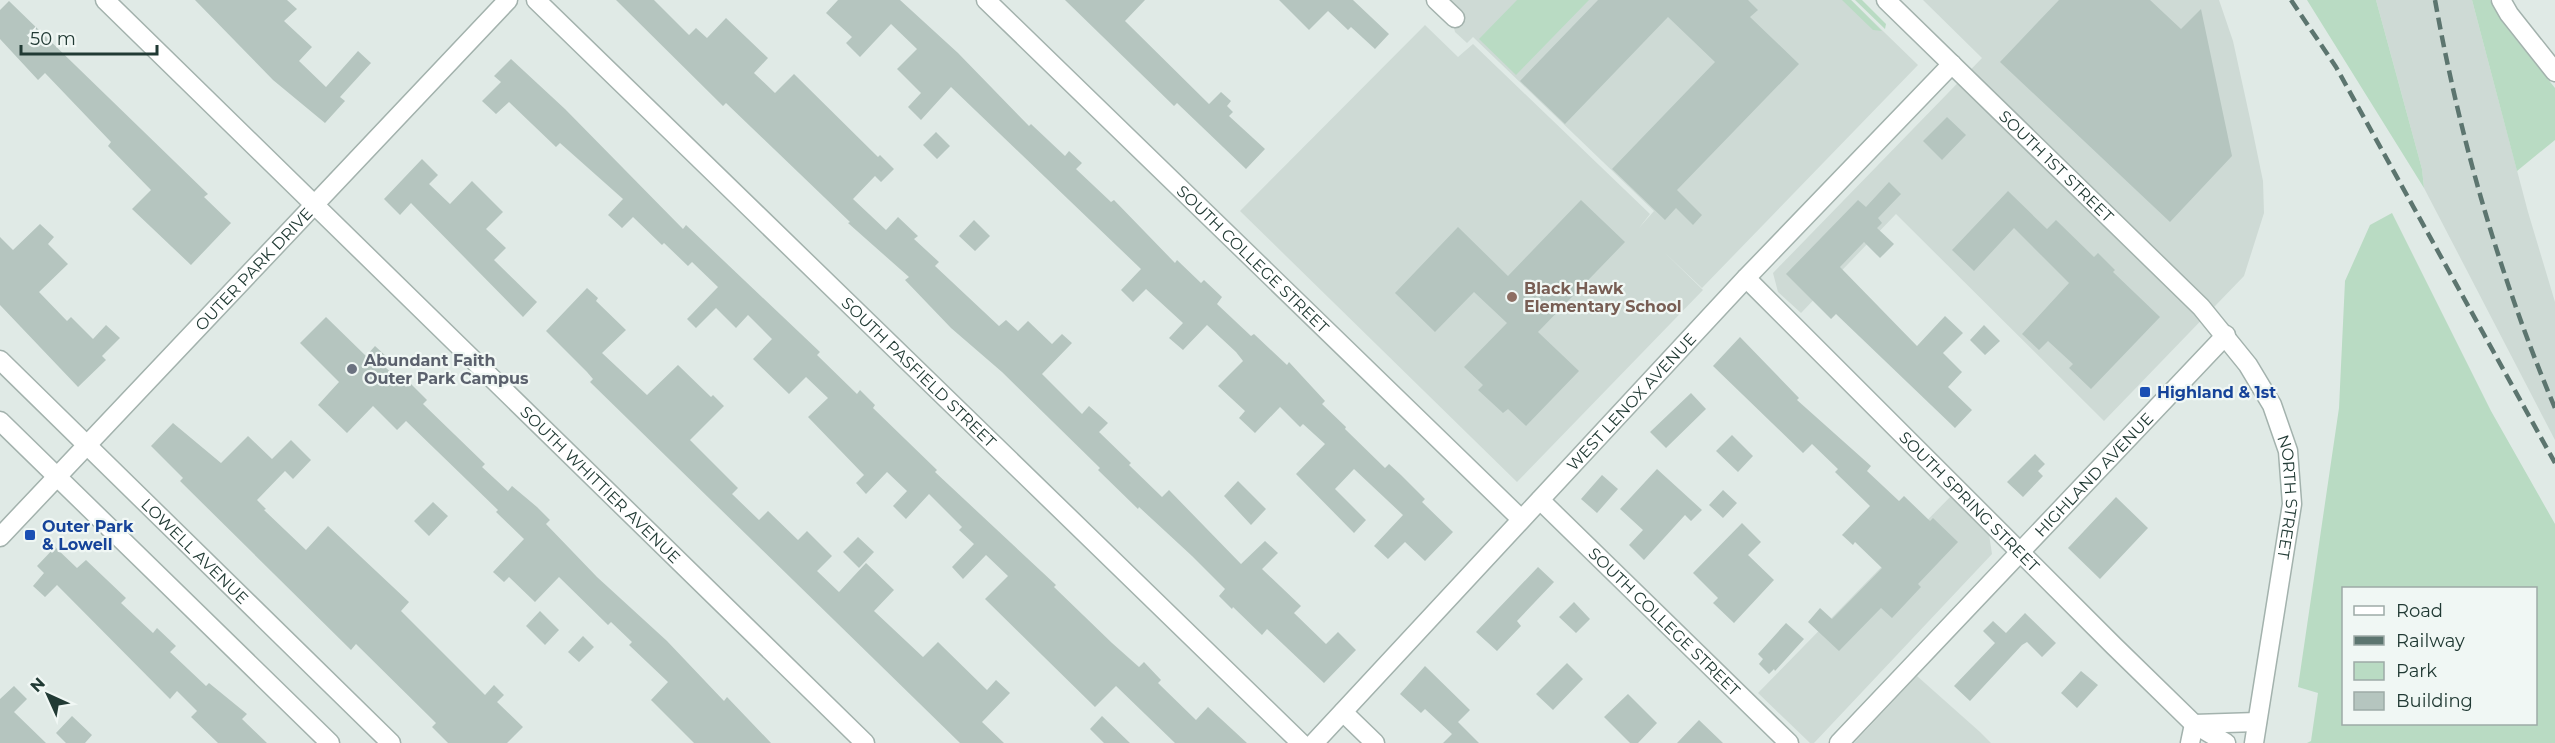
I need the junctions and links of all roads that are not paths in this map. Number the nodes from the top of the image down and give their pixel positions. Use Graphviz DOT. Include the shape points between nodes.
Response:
graph roads {
  1 [pos="105,0"];
  2 [pos="508,0"];
  3 [pos="536,0"];
  4 [pos="986,0"];
  5 [pos="1436,0"];
  6 [pos="1886,0"];
  7 [pos="2501,0"];
  8 [pos="1455,18"];
  9 [pos="1952,64"];
  10 [pos="2555,72"];
  11 [pos="315,205"];
  12 [pos="1746,278"];
  13 [pos="2226,335"];
  14 [pos="0,360"];
  15 [pos="0,421"];
  16 [pos="87,445"];
  17 [pos="57,476"];
  18 [pos="1540,500"];
  19 [pos="1521,519"];
  20 [pos="0,537"];
  21 [pos="2020,551"];
  22 [pos="1343,712"];
  23 [pos="2257,722"];
  24 [pos="2194,723"];
  25 [pos="330,743"];
  26 [pos="391,743"];
  27 [pos="865,743"];
  28 [pos="1301,743"];
  29 [pos="1314,743"];
  30 [pos="1375,743"];
  31 [pos="1789,743"];
  32 [pos="1839,743"];
  33 [pos="2190,743"];
  34 [pos="2226,743"];
  35 [pos="2254,743"];
  1 -- 11 [label="street, SOUTH WHITTIER AVENUE"];
  2 -- 11 [label="street, OUTER PARK DRIVE"];
  3 -- 28 [label="street, SOUTH PASFIELD STREET"];
  4 -- 19 [label="street, SOUTH COLLEGE STREET"];
  5 -- 8 [label="street"];
  6 -- 9 [label="street, SOUTH 1ST STREET"];
  7 -- 10 [label="street"];
  9 -- 12 [label="street, WEST LENOX AVENUE"];
  9 -- 13 [label="street, SOUTH 1ST STREET"];
  11 -- 16 [label="street, OUTER PARK DRIVE"];
  11 -- 27 [label="street, SOUTH WHITTIER AVENUE"];
  12 -- 18 [label="street, WEST LENOX AVENUE"];
  12 -- 21 [label="street, SOUTH SPRING STREET"];
  13 -- 21 [label="street, HIGHLAND AVENUE"];
  13 -- 23 [label="street, NORTH STREET" via="2272,405 2283,433 2291,476 2292,504"];
  14 -- 16 [label="street, LOWELL AVENUE"];
  15 -- 17 [label="street"];
  16 -- 17 [label="street, OUTER PARK DRIVE"];
  16 -- 26 [label="street, LOWELL AVENUE"];
  17 -- 20 [label="street, OUTER PARK DRIVE"];
  17 -- 25 [label="street"];
  18 -- 19 [label="street, WEST LENOX AVENUE"];
  18 -- 31 [label="street, SOUTH COLLEGE STREET"];
  19 -- 22 [label="street, WEST LENOX AVENUE"];
  21 -- 24 [label="street, SOUTH SPRING STREET"];
  21 -- 32 [label="street, HIGHLAND AVENUE"];
  22 -- 29 [label="street, WEST LENOX AVENUE"];
  22 -- 30 [label="street"];
  23 -- 24 [label="street"];
  23 -- 35 [label="street, NORTH STREET"];
  24 -- 33 [label="street"];
  24 -- 34 [label="street, SOUTH SPRING STREET"];
}
